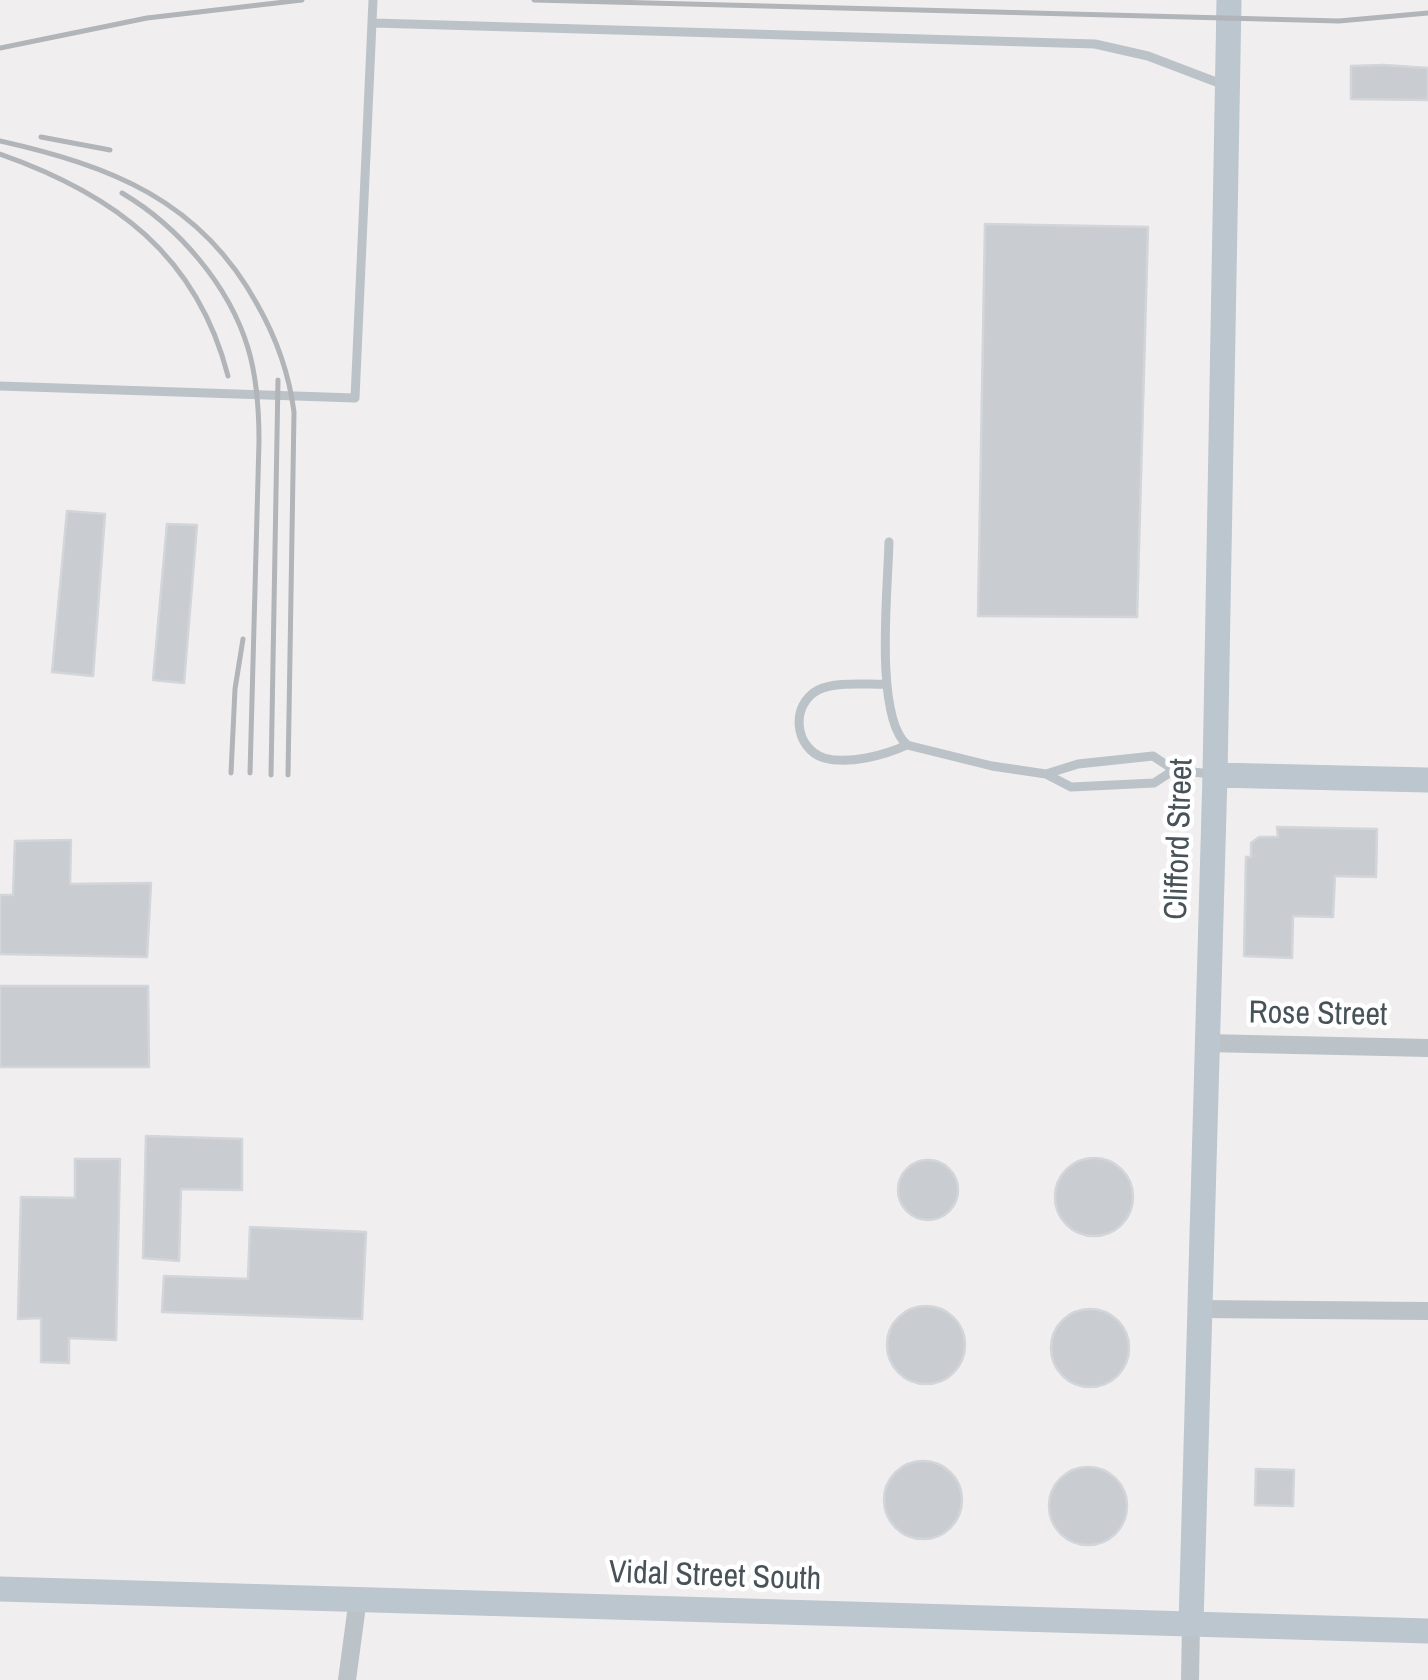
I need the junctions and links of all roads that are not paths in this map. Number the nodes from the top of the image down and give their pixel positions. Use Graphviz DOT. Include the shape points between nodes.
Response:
graph roads {
  1 [pos="374,0"];
  2 [pos="1229,0"];
  3 [pos="374,23"];
  4 [pos="1227,87"];
  5 [pos="0,386"];
  6 [pos="889,542"];
  7 [pos="887,684"];
  8 [pos="907,745"];
  9 [pos="1174,770"];
  10 [pos="1046,774"];
  11 [pos="1215,775"];
  12 [pos="1428,780"];
  13 [pos="1206,1042"];
  14 [pos="1428,1048"];
  15 [pos="1198,1309"];
  16 [pos="1428,1311"];
  17 [pos="0,1588"];
  18 [pos="358,1598"];
  19 [pos="1191,1624"];
  20 [pos="1428,1632"];
  21 [pos="348,1680"];
  22 [pos="1190,1680"];
  1 -- 3 [label="lane"];
  2 -- 4 [label="street, Clifford Street"];
  3 -- 4 [label="lane" via="1095,44 1148,56"];
  3 -- 5 [label="lane" via="355,398"];
  4 -- 11 [label="street, Clifford Street"];
  6 -- 7 [label="lane"];
  7 -- 8 [label="lane" via="893,726"];
  7 -- 8 [label="lane" via="818,690 801,709 801,737 824,758 885,755"];
  8 -- 10 [label="lane"];
  9 -- 10 [label="lane" via="1153,756"];
  9 -- 10 [label="lane" via="1154,783 1071,787"];
  9 -- 11 [label="lane"];
  11 -- 12 [label="street"];
  11 -- 13 [label="street, Clifford Street"];
  13 -- 14 [label="street, Rose Street"];
  13 -- 15 [label="street, Clifford Street"];
  15 -- 16 [label="street"];
  15 -- 19 [label="street, Clifford Street"];
  17 -- 18 [label="street, Vidal Street South"];
  18 -- 19 [label="street, Vidal Street South"];
  18 -- 21 [label="street"];
  19 -- 20 [label="street, Vidal Street South"];
  19 -- 22 [label="street, Clifford Street"];
}
